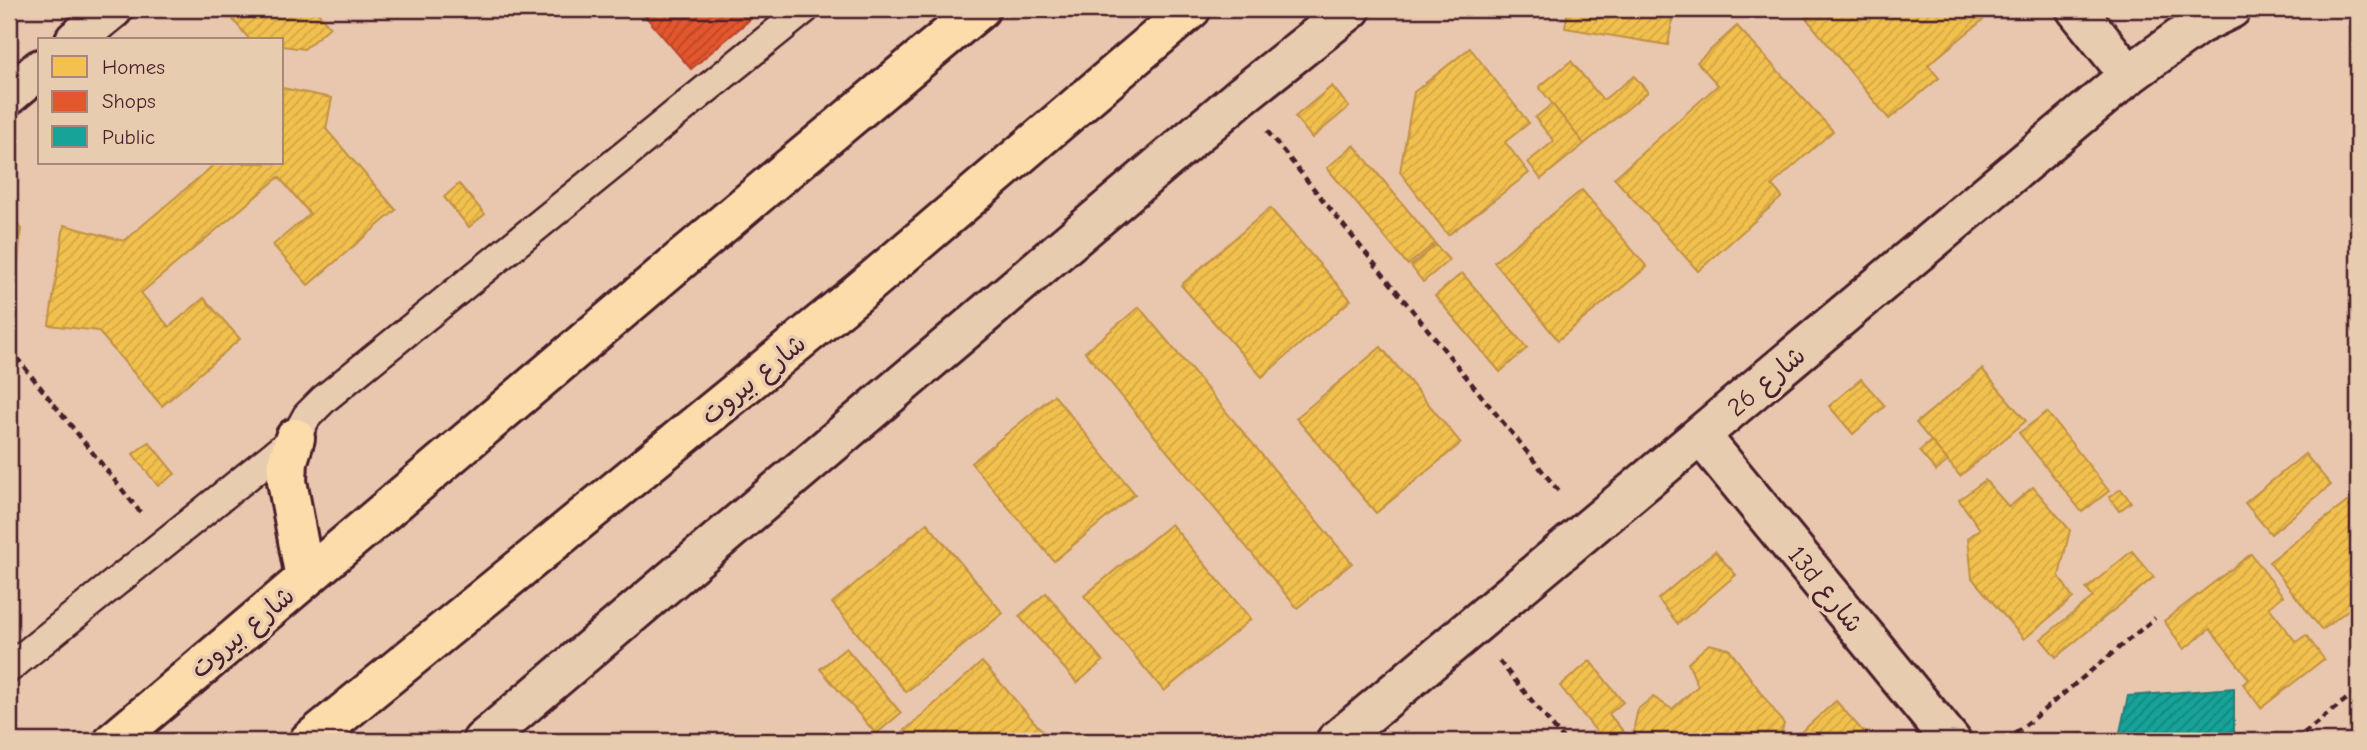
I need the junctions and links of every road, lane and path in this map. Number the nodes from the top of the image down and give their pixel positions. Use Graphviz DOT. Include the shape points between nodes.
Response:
graph roads {
  1 [pos="113,9"];
  2 [pos="805,9"];
  3 [pos="980,9"];
  4 [pos="1191,9"];
  5 [pos="1351,9"];
  6 [pos="2076,9"];
  7 [pos="2213,14"];
  8 [pos="77,38"];
  9 [pos="38,71"];
  10 [pos="2129,75"];
  11 [pos="9,95"];
  12 [pos="1240,97"];
  13 [pos="9,348"];
  14 [pos="1701,436"];
  15 [pos="295,438"];
  16 [pos="1588,528"];
  17 [pos="164,543"];
  18 [pos="305,578"];
  19 [pos="2155,618"];
  20 [pos="1472,628"];
  21 [pos="9,668"];
  22 [pos="2358,690"];
  23 [pos="114,741"];
  24 [pos="309,741"];
  25 [pos="482,741"];
  26 [pos="1336,741"];
  27 [pos="1565,741"];
  28 [pos="1951,741"];
  29 [pos="2006,741"];
  30 [pos="2294,741"];
  1 -- 8 [label="street"];
  2 -- 15 [label="lane" via="324,399"];
  3 -- 18 [label="main road, شارع بيروت"];
  4 -- 24 [label="main road, شارع بيروت" via="859,292"];
  5 -- 12 [label="street"];
  6 -- 10 [label="street"];
  7 -- 10 [label="street, شارع 26"];
  9 -- 11 [label="street"];
  10 -- 14 [label="street, شارع 26"];
  12 -- 16 [label="path"];
  12 -- 25 [label="street"];
  13 -- 17 [label="path"];
  14 -- 16 [label="street, شارع 26"];
  14 -- 28 [label="street, 13d شارع"];
  15 -- 17 [label="lane"];
  15 -- 18 [label="main road" via="287,481"];
  16 -- 20 [label="street, شارع 26"];
  17 -- 21 [label="lane"];
  18 -- 23 [label="main road, شارع بيروت"];
  19 -- 29 [label="path"];
  20 -- 26 [label="street, شارع 26"];
  20 -- 27 [label="path"];
  22 -- 30 [label="path"];
}
